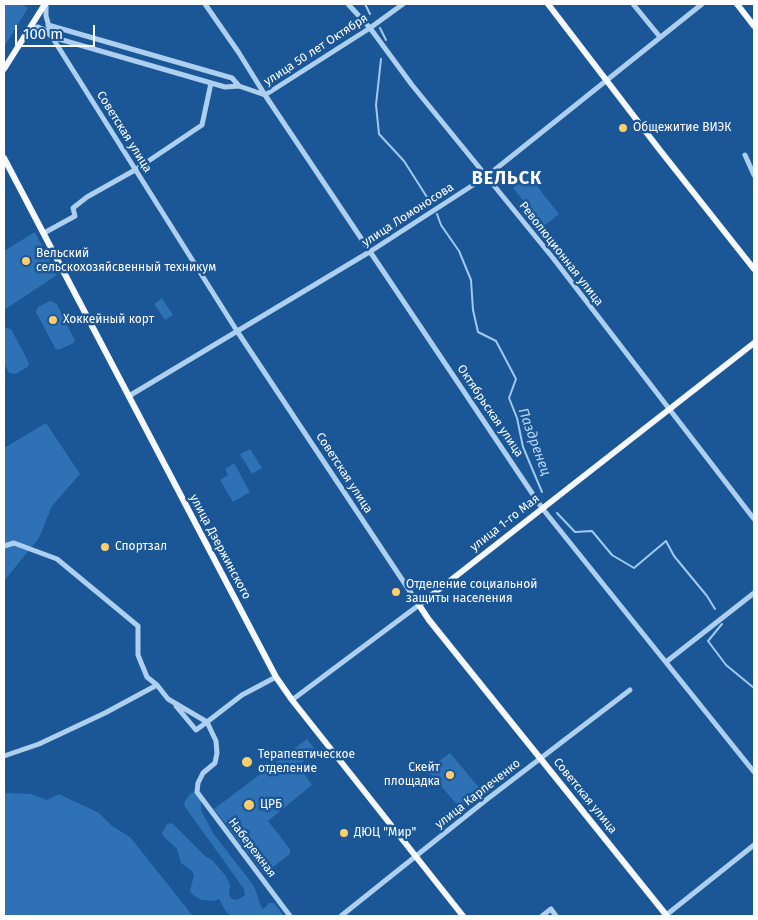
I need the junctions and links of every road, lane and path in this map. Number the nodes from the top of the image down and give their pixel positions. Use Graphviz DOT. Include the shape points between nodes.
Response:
graph roads {
  1 [pos="46,4"];
  2 [pos="205,4"];
  3 [pos="348,4"];
  4 [pos="403,4"];
  5 [pos="548,4"];
  6 [pos="633,4"];
  7 [pos="702,4"];
  8 [pos="737,4"];
  9 [pos="48,25"];
  10 [pos="754,26"];
  11 [pos="370,28"];
  12 [pos="30,29"];
  13 [pos="52,37"];
  14 [pos="660,37"];
  15 [pos="5,67"];
  16 [pos="606,80"];
  17 [pos="211,83"];
  18 [pos="239,86"];
  19 [pos="265,95"];
  20 [pos="745,155"];
  21 [pos="4,158"];
  22 [pos="6,168"];
  23 [pos="135,170"];
  24 [pos="754,175"];
  25 [pos="487,176"];
  26 [pos="44,233"];
  27 [pos="371,251"];
  28 [pos="754,269"];
  29 [pos="237,331"];
  30 [pos="754,343"];
  31 [pos="129,396"];
  32 [pos="670,409"];
  33 [pos="542,508"];
  34 [pos="754,519"];
  35 [pos="4,546"];
  36 [pos="754,593"];
  37 [pos="419,605"];
  38 [pos="666,662"];
  39 [pos="276,677"];
  40 [pos="157,685"];
  41 [pos="630,690"];
  42 [pos="292,700"];
  43 [pos="173,702"];
  44 [pos="207,722"];
  45 [pos="4,756"];
  46 [pos="540,758"];
  47 [pos="754,772"];
  48 [pos="754,845"];
  49 [pos="416,856"];
  50 [pos="290,916"];
  51 [pos="341,916"];
  52 [pos="463,916"];
  53 [pos="542,916"];
  54 [pos="556,916"];
  55 [pos="666,916"];
  1 -- 9 [label="street, Советская улица"];
  1 -- 12 [label="main road"];
  2 -- 19 [label="street, Октябрьская улица"];
  3 -- 11 [label="street, Революционная улица"];
  4 -- 11 [label="street, улица 50 лет Октября"];
  5 -- 16 [label="main road"];
  6 -- 14 [label="street"];
  7 -- 14 [label="street, улица Ломоносова"];
  8 -- 10 [label="main road"];
  9 -- 13 [label="street, Советская улица"];
  9 -- 18 [label="street" via="232,78"];
  11 -- 19 [label="street, улица 50 лет Октября"];
  11 -- 25 [label="street, Революционная улица"];
  12 -- 13 [label="street" via="38,27"];
  12 -- 15 [label="main road"];
  13 -- 17 [label="street"];
  13 -- 23 [label="street, Советская улица"];
  14 -- 16 [label="street, улица Ломоносова"];
  16 -- 25 [label="street, улица Ломоносова"];
  16 -- 28 [label="main road"];
  17 -- 18 [label="street"];
  17 -- 23 [label="street" via="202,125"];
  18 -- 19 [label="street"];
  19 -- 27 [label="street, Октябрьская улица"];
  20 -- 24 [label="street"];
  21 -- 22 [label="main road, улица Дзержинского"];
  22 -- 26 [label="main road, улица Дзержинского"];
  23 -- 26 [label="street" via="87,197 74,208 75,216"];
  23 -- 29 [label="street, Советская улица"];
  25 -- 27 [label="street, улица Ломоносова"];
  25 -- 32 [label="street, Революционная улица"];
  26 -- 31 [label="main road, улица Дзержинского"];
  27 -- 29 [label="street, улица Ломоносова"];
  27 -- 33 [label="street, Октябрьская улица"];
  29 -- 31 [label="street, улица Ломоносова"];
  29 -- 37 [label="street, Советская улица"];
  30 -- 32 [label="main road, улица 1-го Мая"];
  31 -- 39 [label="main road, улица Дзержинского"];
  32 -- 33 [label="main road, улица 1-го Мая"];
  32 -- 34 [label="street, Революционная улица"];
  33 -- 37 [label="main road, улица 1-го Мая"];
  33 -- 38 [label="street, Октябрьская улица"];
  35 -- 40 [label="street" via="14,543 57,559 138,626 138,655 147,677"];
  36 -- 38 [label="street"];
  37 -- 42 [label="street, улица 1-го Мая"];
  37 -- 46 [label="main road, Советская улица"];
  38 -- 47 [label="street, Октябрьская улица"];
  39 -- 42 [label="main road, улица Дзержинского"];
  39 -- 44 [label="street" via="242,695"];
  40 -- 43 [label="street"];
  40 -- 45 [label="street" via="39,744"];
  41 -- 46 [label="street, улица Карпеченко"];
  42 -- 49 [label="main road, улица Дзержинского"];
  43 -- 44 [label="street"];
  43 -- 44 [label="street" via="196,730"];
  44 -- 50 [label="street, Набережная" via="218,753 215,763 203,773 197,792"];
  46 -- 49 [label="street, улица Карпеченко"];
  46 -- 55 [label="main road, Советская улица"];
  48 -- 55 [label="street"];
  49 -- 51 [label="street, улица Карпеченко"];
  49 -- 52 [label="main road, улица Дзержинского"];
  53 -- 54 [label="street" via="551,909"];
}
